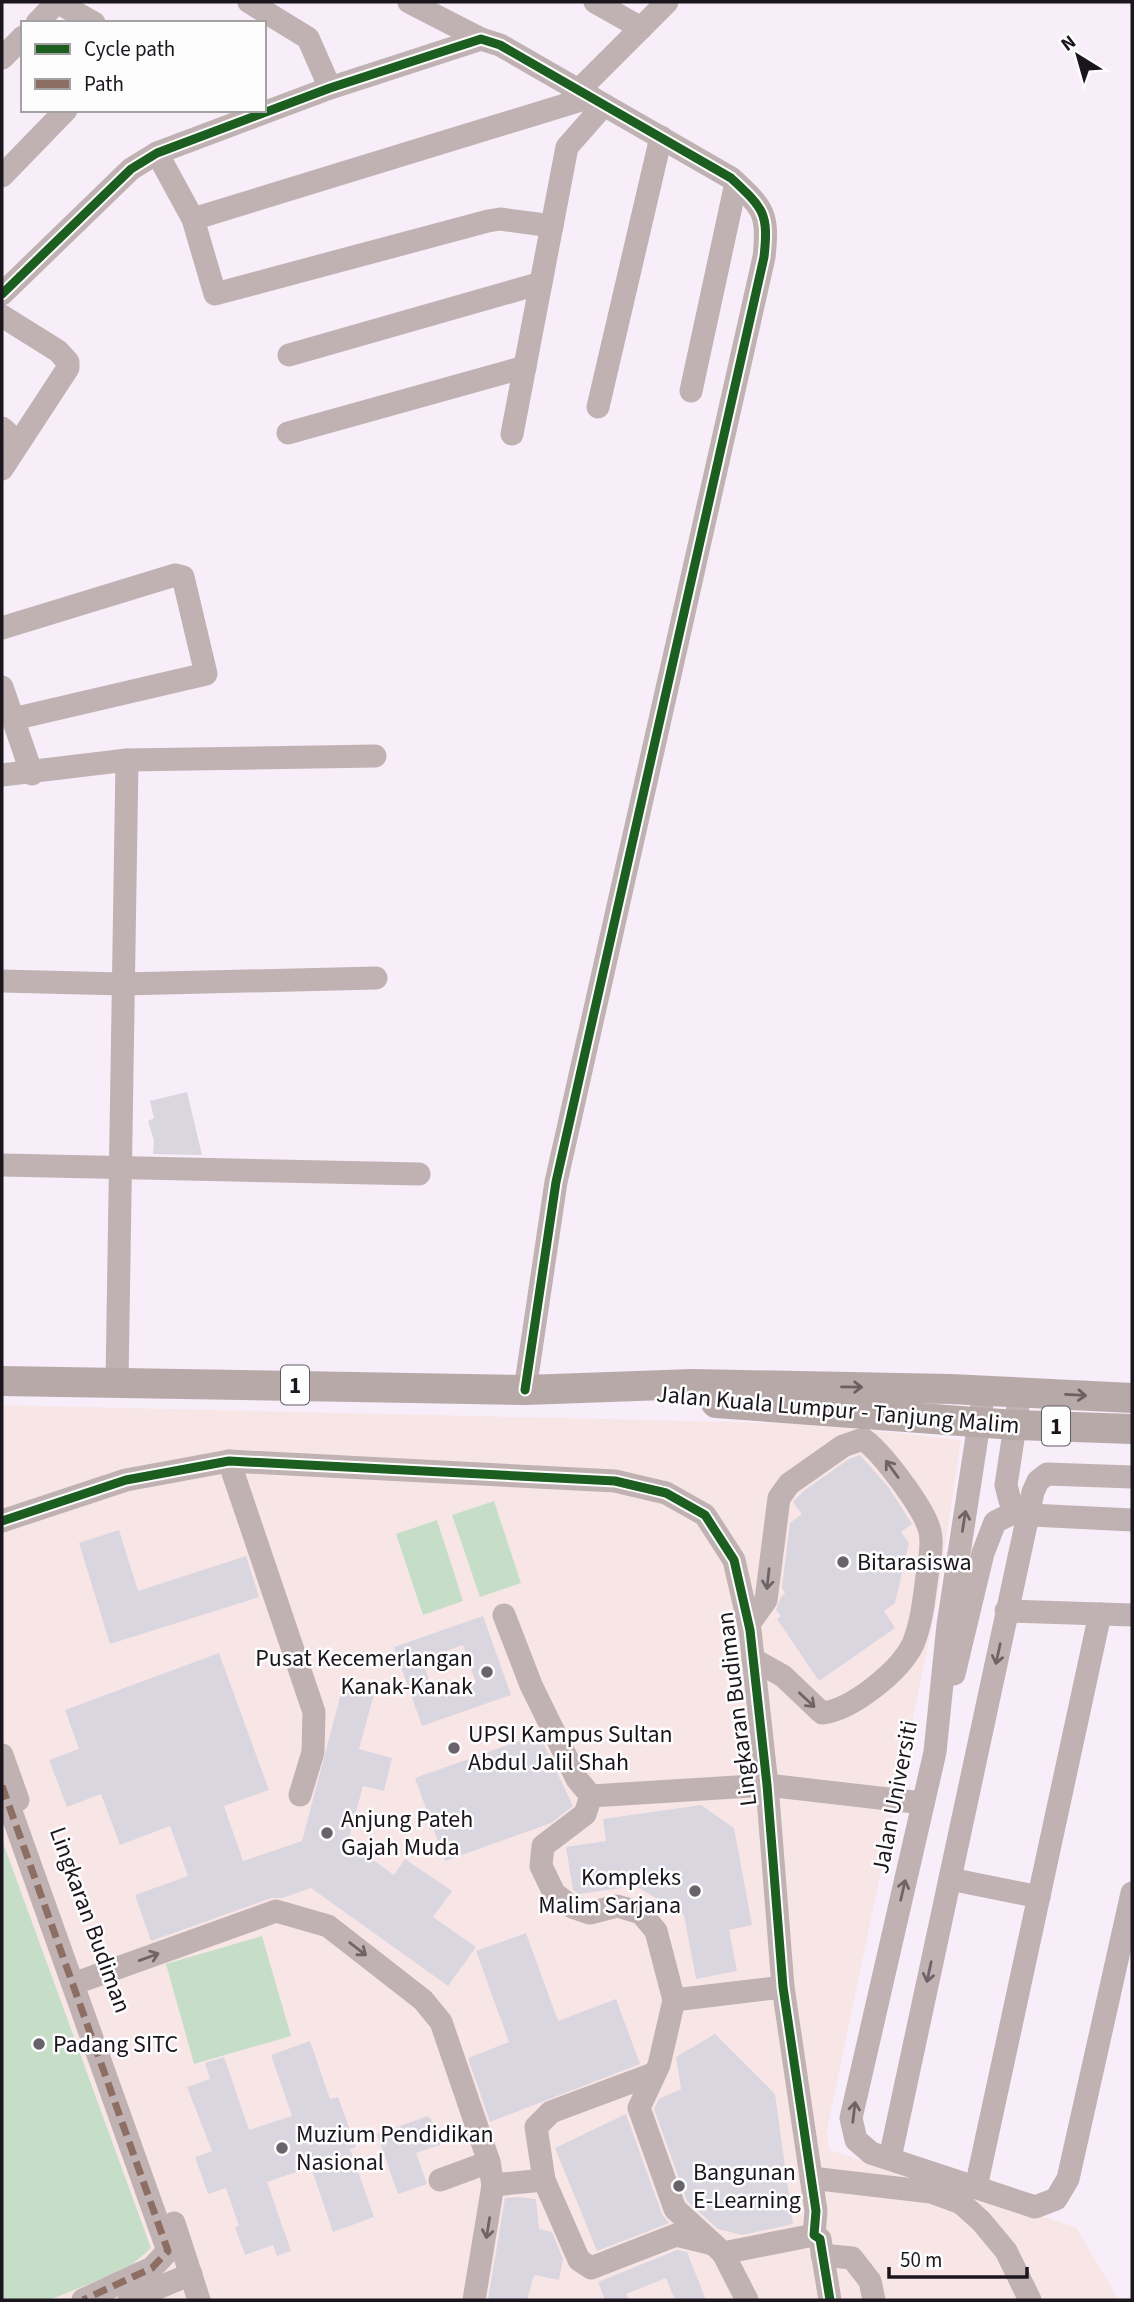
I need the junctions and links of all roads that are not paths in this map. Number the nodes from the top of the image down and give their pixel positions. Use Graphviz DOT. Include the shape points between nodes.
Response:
graph roads {
  1 [pos="57,2"];
  2 [pos="249,2"];
  3 [pos="409,2"];
  4 [pos="596,2"];
  5 [pos="667,2"];
  6 [pos="39,21"];
  7 [pos="90,21"];
  8 [pos="641,28"];
  9 [pos="21,39"];
  10 [pos="481,39"];
  11 [pos="2,58"];
  12 [pos="330,88"];
  13 [pos="591,97"];
  14 [pos="266,109"];
  15 [pos="64,112"];
  16 [pos="255,113"];
  17 [pos="661,137"];
  18 [pos="157,153"];
  19 [pos="2,176"];
  20 [pos="736,183"];
  21 [pos="193,219"];
  22 [pos="552,226"];
  23 [pos="541,283"];
  24 [pos="2,294"];
  25 [pos="2,316"];
  26 [pos="289,355"];
  27 [pos="525,367"];
  28 [pos="691,391"];
  29 [pos="598,407"];
  30 [pos="288,433"];
  31 [pos="512,434"];
  32 [pos="10,435"];
  33 [pos="2,469"];
  34 [pos="2,628"];
  35 [pos="2,687"];
  36 [pos="13,719"];
  37 [pos="376,756"];
  38 [pos="127,760"];
  39 [pos="32,774"];
  40 [pos="2,775"];
  41 [pos="376,978"];
  42 [pos="2,981"];
  43 [pos="123,984"];
  44 [pos="2,1165"];
  45 [pos="121,1166"];
  46 [pos="419,1174"];
  47 [pos="2,1381"];
  48 [pos="117,1382"];
  49 [pos="525,1390"];
  50 [pos="1020,1393"];
  51 [pos="1132,1398"];
  52 [pos="982,1406"];
  53 [pos="1015,1425"];
  54 [pos="1132,1429"];
  55 [pos="229,1461"];
  56 [pos="1132,1477"];
  57 [pos="1026,1515"];
  58 [pos="1132,1520"];
  59 [pos="2,1521"];
  60 [pos="923,1605"];
  61 [pos="951,1609"];
  62 [pos="1006,1611"];
  63 [pos="1100,1614"];
  64 [pos="504,1615"];
  65 [pos="1132,1615"];
  66 [pos="749,1624"];
  67 [pos="753,1659"];
  68 [pos="935,1752"];
  69 [pos="2,1755"];
  70 [pos="2,1786"];
  71 [pos="767,1786"];
  72 [pos="300,1795"];
  73 [pos="591,1796"];
  74 [pos="923,1803"];
  75 [pos="950,1879"];
  76 [pos="1132,1893"];
  77 [pos="1039,1896"];
  78 [pos="85,1980"];
  79 [pos="783,1987"];
  80 [pos="674,2000"];
  81 [pos="653,2074"];
  82 [pos="890,2158"];
  83 [pos="489,2162"];
  84 [pos="811,2178"];
  85 [pos="440,2180"];
  86 [pos="544,2180"];
  87 [pos="493,2185"];
  88 [pos="976,2187"];
  89 [pos="818,2245"];
  90 [pos="723,2253"];
  91 [pos="191,2274"];
  92 [pos="83,2300"];
  93 [pos="129,2300"];
  94 [pos="199,2300"];
  95 [pos="474,2300"];
  96 [pos="747,2300"];
  97 [pos="830,2300"];
  98 [pos="874,2300"];
  99 [pos="1030,2300"];
  1 -- 6 [label="street"];
  1 -- 7 [label="street"];
  2 -- 12 [label="street" via="308,38"];
  3 -- 10 [label="street"];
  4 -- 8 [label="street"];
  5 -- 8 [label="street"];
  8 -- 13 [label="street"];
  9 -- 11 [label="street"];
  10 -- 12 [label="street"];
  10 -- 13 [label="street" via="500,45"];
  12 -- 14 [label="street"];
  13 -- 17 [label="street"];
  13 -- 21 [label="street"];
  13 -- 22 [label="street" via="567,147"];
  15 -- 19 [label="street"];
  16 -- 18 [label="street"];
  17 -- 20 [label="street"];
  17 -- 29 [label="street"];
  18 -- 21 [label="street"];
  18 -- 24 [label="street" via="131,169"];
  20 -- 28 [label="street"];
  20 -- 49 [label="street" via="757,202 768,224 764,257 556,1182"];
  21 -- 22 [label="street" via="215,294 488,221"];
  22 -- 23 [label="street"];
  23 -- 26 [label="street"];
  23 -- 27 [label="street"];
  25 -- 32 [label="street" via="68,362 68,368"];
  27 -- 30 [label="street"];
  27 -- 31 [label="street"];
  32 -- 33 [label="street"];
  34 -- 36 [label="street" via="175,575 183,577 206,674"];
  35 -- 36 [label="street"];
  36 -- 39 [label="street"];
  37 -- 38 [label="street"];
  38 -- 39 [label="street"];
  38 -- 43 [label="street"];
  39 -- 40 [label="street"];
  41 -- 43 [label="street"];
  42 -- 43 [label="street"];
  43 -- 45 [label="street"];
  44 -- 45 [label="street"];
  45 -- 46 [label="street"];
  45 -- 48 [label="street"];
  47 -- 48 [label="main road, Jalan Kuala Lumpur - Tanjung Malim / 1"];
  48 -- 49 [label="main road, Jalan Kuala Lumpur - Tanjung Malim / 1"];
  49 -- 52 [label="main road, Jalan Kuala Lumpur - Tanjung Malim / 1" via="587,1386 688,1402"];
  50 -- 51 [label="main road, Jalan Kuala Lumpur - Tanjung Malim / 1, one-way"];
  50 -- 52 [label="main road, Jalan Kuala Lumpur - Tanjung Malim / 1"];
  50 -- 53 [label="street"];
  52 -- 53 [label="main road, Jalan Kuala Lumpur - Tanjung Malim / 1"];
  61 -- 52 [label="street, Jalan Universiti, one-way"];
  53 -- 54 [label="main road, Jalan Kuala Lumpur - Tanjung Malim / 1"];
  53 -- 57 [label="street" via="1006,1485 1010,1501"];
  55 -- 59 [label="street, Lingkaran Budiman" via="126,1480"];
  55 -- 66 [label="street, Lingkaran Budiman" via="615,1481 666,1493 705,1515 734,1560"];
  55 -- 72 [label="street" via="314,1712 313,1752"];
  56 -- 57 [label="street" via="1047,1474 1033,1492"];
  57 -- 58 [label="street"];
  57 -- 62 [label="street"];
  57 -- 68 [label="street" via="1011,1514 995,1522 988,1533"];
  60 -- 61 [label="street"];
  60 -- 66 [label="street, one-way" via="929,1528 891,1466 863,1439 843,1446 789,1484 779,1498 766,1600"];
  67 -- 60 [label="street, one-way" via="783,1676 822,1713 834,1712 856,1701 896,1667 912,1645"];
  61 -- 68 [label="street, Jalan Universiti"];
  62 -- 63 [label="street"];
  62 -- 75 [label="street, one-way"];
  63 -- 65 [label="street"];
  63 -- 77 [label="street"];
  64 -- 73 [label="street" via="531,1685 577,1779"];
  66 -- 67 [label="street, Lingkaran Budiman"];
  67 -- 71 [label="street, Lingkaran Budiman"];
  68 -- 74 [label="street, Jalan Universiti"];
  69 -- 78 [label="street, Lingkaran Budiman"];
  70 -- 92 [label="street" via="168,2251 152,2268"];
  71 -- 73 [label="street"];
  71 -- 74 [label="street"];
  71 -- 79 [label="street, Lingkaran Budiman"];
  73 -- 80 [label="street" via="584,1814 543,1846 541,1866 554,1894 572,1907 590,1913 617,1906 641,1913 656,1931"];
  82 -- 74 [label="street, Jalan Universiti, one-way" via="871,2153 856,2140 851,2118"];
  75 -- 77 [label="street"];
  75 -- 82 [label="street, one-way"];
  76 -- 88 [label="street, Jalan Universiti" via="1068,2179 1056,2199 1035,2207"];
  77 -- 88 [label="street"];
  78 -- 83 [label="street, one-way" via="276,1911 328,1926 423,2000 441,2022"];
  78 -- 91 [label="street, Lingkaran Budiman"];
  79 -- 80 [label="street"];
  79 -- 84 [label="street, Lingkaran Budiman"];
  80 -- 81 [label="street"];
  81 -- 86 [label="street" via="551,2112 536,2127"];
  81 -- 90 [label="street" via="639,2108 675,2209"];
  82 -- 88 [label="street, Jalan Universiti"];
  83 -- 85 [label="street"];
  83 -- 87 [label="street"];
  84 -- 89 [label="street, Lingkaran Budiman"];
  84 -- 99 [label="street" via="931,2192 961,2203 1006,2251"];
  86 -- 87 [label="street"];
  86 -- 90 [label="street" via="579,2260 591,2268 676,2235 704,2240"];
  87 -- 95 [label="street, one-way"];
  89 -- 90 [label="street"];
  89 -- 97 [label="street, Lingkaran Budiman"];
  89 -- 98 [label="street" via="852,2258 870,2281"];
  90 -- 96 [label="street"];
  91 -- 93 [label="street"];
  91 -- 94 [label="street, Lingkaran Budiman"];
}
